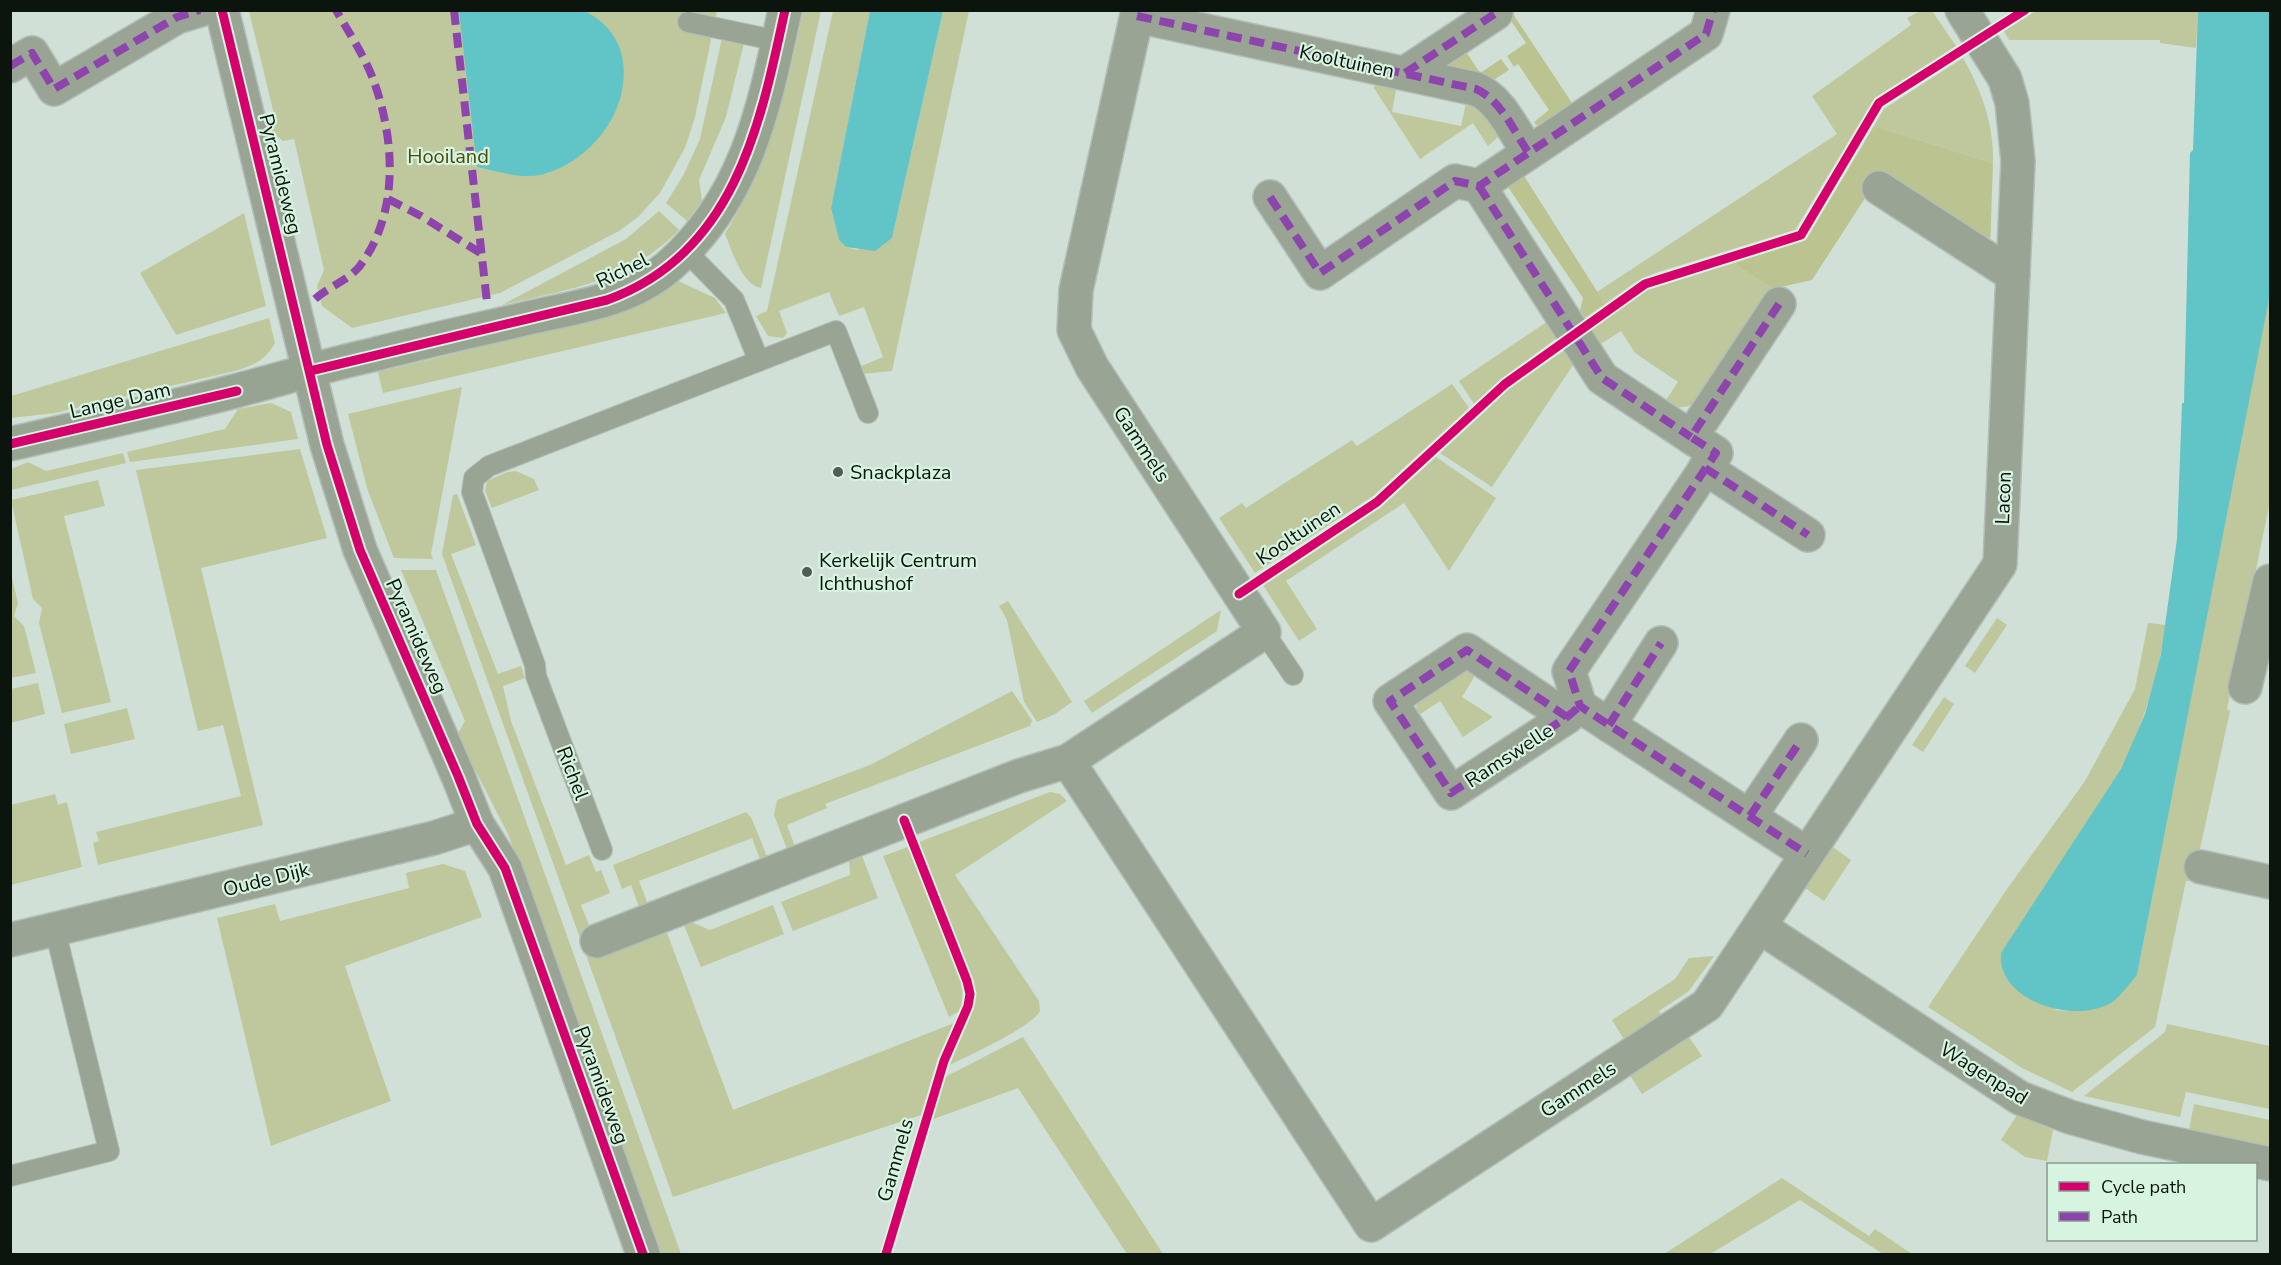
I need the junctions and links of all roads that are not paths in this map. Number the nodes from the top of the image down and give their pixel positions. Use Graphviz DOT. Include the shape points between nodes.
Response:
graph roads {
  1 [pos="200,10"];
  2 [pos="222,10"];
  3 [pos="1962,10"];
  4 [pos="1496,13"];
  5 [pos="1137,14"];
  6 [pos="688,22"];
  7 [pos="1709,22"];
  8 [pos="782,26"];
  9 [pos="10,66"];
  10 [pos="1405,73"];
  11 [pos="1528,152"];
  12 [pos="1479,186"];
  13 [pos="1879,188"];
  14 [pos="1270,197"];
  15 [pos="686,251"];
  16 [pos="2013,275"];
  17 [pos="1779,304"];
  18 [pos="759,361"];
  19 [pos="310,370"];
  20 [pos="868,413"];
  21 [pos="1691,437"];
  22 [pos="10,444"];
  23 [pos="1705,468"];
  24 [pos="1808,535"];
  25 [pos="2271,581"];
  26 [pos="1264,632"];
  27 [pos="1661,643"];
  28 [pos="1293,675"];
  29 [pos="2245,687"];
  30 [pos="1574,711"];
  31 [pos="1609,725"];
  32 [pos="1801,740"];
  33 [pos="1068,762"];
  34 [pos="1750,816"];
  35 [pos="477,824"];
  36 [pos="602,850"];
  37 [pos="1807,854"];
  38 [pos="2201,867"];
  39 [pos="2271,882"];
  40 [pos="1760,927"];
  41 [pos="55,930"];
  42 [pos="10,940"];
  43 [pos="597,941"];
  44 [pos="2271,1164"];
  45 [pos="10,1176"];
  46 [pos="643,1254"];
  1 -- 9 [label="street" via="177,17 54,89 32,53"];
  2 -- 19 [label="street, Pyramideweg"];
  3 -- 16 [label="street, Lacon" via="2005,79 2012,103 2018,161"];
  4 -- 10 [label="street"];
  5 -- 10 [label="street, Kooltuinen"];
  5 -- 26 [label="street, Gammels" via="1076,290 1074,330 1092,367"];
  6 -- 8 [label="lane"];
  7 -- 11 [label="street"];
  8 -- 15 [label="street, Richel" via="765,101 739,177 713,220"];
  10 -- 11 [label="street, Kooltuinen" via="1488,94"];
  11 -- 12 [label="street"];
  12 -- 14 [label="street" via="1455,181 1320,273"];
  12 -- 21 [label="street" via="1602,378"];
  13 -- 16 [label="street"];
  15 -- 18 [label="lane" via="734,300"];
  15 -- 19 [label="street, Richel" via="650,280 608,300"];
  16 -- 37 [label="street, Lacon" via="2000,564"];
  17 -- 21 [label="street"];
  18 -- 20 [label="lane, Richel" via="836,331"];
  18 -- 36 [label="lane, Richel" via="489,466 474,478 472,492"];
  19 -- 22 [label="street, Lange Dam"];
  19 -- 35 [label="street, Pyramideweg" via="334,474 353,532"];
  21 -- 23 [label="street" via="1716,453"];
  23 -- 24 [label="street"];
  23 -- 30 [label="street" via="1569,671"];
  25 -- 29 [label="street"];
  26 -- 28 [label="lane"];
  26 -- 33 [label="street"];
  27 -- 31 [label="street"];
  30 -- 30 [label="street, Ramswelle" via="1467,650 1390,701 1451,793"];
  30 -- 31 [label="street, Ramswelle"];
  31 -- 34 [label="street, Ramswelle"];
  32 -- 34 [label="street"];
  33 -- 40 [label="street, Gammels" via="1371,1225 1707,1005"];
  33 -- 43 [label="street" via="1019,776"];
  34 -- 37 [label="street, Ramswelle"];
  35 -- 41 [label="street, Oude Dijk" via="434,838"];
  35 -- 46 [label="street, Pyramideweg" via="505,868"];
  37 -- 40 [label="street, Lacon"];
  38 -- 39 [label="street"];
  40 -- 44 [label="street, Wagenpad" via="2020,1098 2142,1137"];
  41 -- 42 [label="street, Oude Dijk"];
  41 -- 45 [label="lane" via="109,1151"];
}
